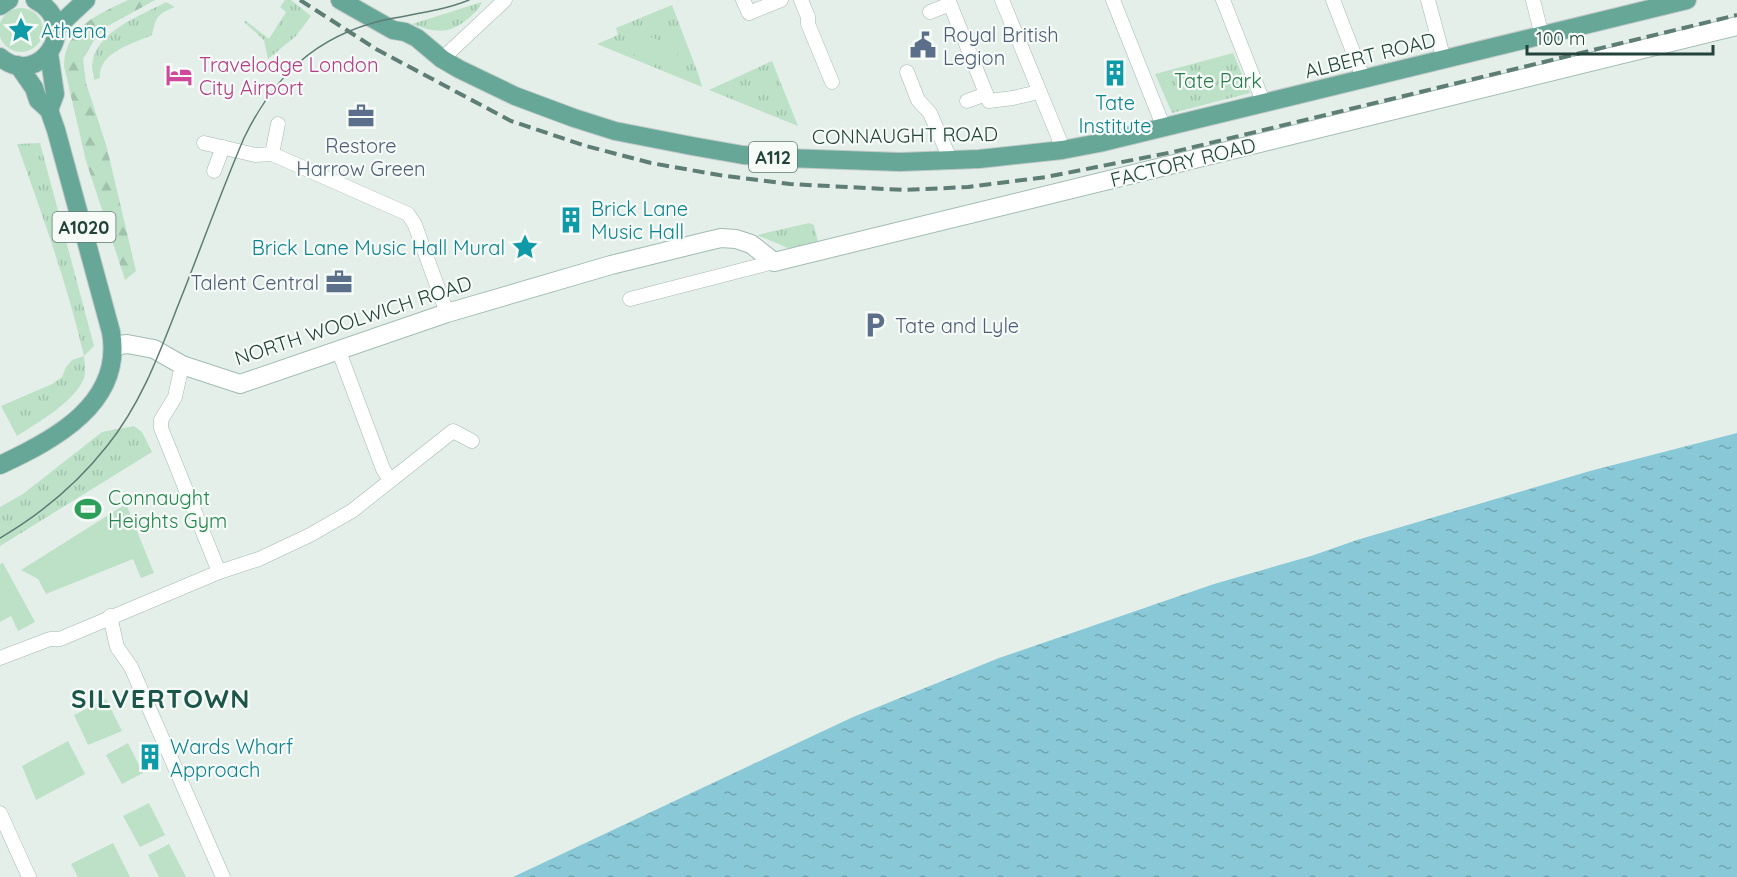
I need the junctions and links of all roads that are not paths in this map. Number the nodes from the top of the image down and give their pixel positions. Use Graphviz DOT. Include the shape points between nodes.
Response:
graph roads {
  1 [pos="9,0"];
  2 [pos="41,0"];
  3 [pos="86,0"];
  4 [pos="340,0"];
  5 [pos="505,0"];
  6 [pos="781,0"];
  7 [pos="801,0"];
  8 [pos="1002,0"];
  9 [pos="1113,0"];
  10 [pos="1223,0"];
  11 [pos="1333,0"];
  12 [pos="1428,0"];
  13 [pos="1533,0"];
  14 [pos="1687,0"];
  15 [pos="0,6"];
  16 [pos="746,7"];
  17 [pos="930,12"];
  18 [pos="1737,26"];
  19 [pos="56,28"];
  20 [pos="1542,36"];
  21 [pos="49,53"];
  22 [pos="0,57"];
  23 [pos="442,59"];
  24 [pos="1444,60"];
  25 [pos="18,65"];
  26 [pos="907,72"];
  27 [pos="1364,80"];
  28 [pos="832,82"];
  29 [pos="1039,92"];
  30 [pos="986,94"];
  31 [pos="967,101"];
  32 [pos="1264,104"];
  33 [pos="50,110"];
  34 [pos="278,124"];
  35 [pos="1164,128"];
  36 [pos="204,142"];
  37 [pos="223,147"];
  38 [pos="1062,150"];
  39 [pos="272,154"];
  40 [pos="947,160"];
  41 [pos="214,171"];
  42 [pos="774,262"];
  43 [pos="630,299"];
  44 [pos="447,313"];
  45 [pos="113,346"];
  46 [pos="338,349"];
  47 [pos="182,365"];
  48 [pos="472,441"];
  49 [pos="0,465"];
  50 [pos="390,480"];
  51 [pos="219,572"];
  52 [pos="110,616"];
  53 [pos="0,658"];
  54 [pos="0,813"];
  55 [pos="29,877"];
  56 [pos="223,877"];
  1 -- 15 [label="main road"];
  2 -- 19 [label="main road"];
  3 -- 19 [label="main road"];
  4 -- 23 [label="main road, CONNAUGHT ROAD / A112" via="393,30 417,38"];
  5 -- 23 [label="street"];
  6 -- 16 [label="street"];
  7 -- 28 [label="street"];
  8 -- 29 [label="street"];
  9 -- 35 [label="street"];
  10 -- 32 [label="street"];
  11 -- 27 [label="street"];
  12 -- 24 [label="street"];
  13 -- 20 [label="street"];
  14 -- 20 [label="main road, ALBERT ROAD / A112"];
  17 -- 30 [label="street" via="950,4"];
  18 -- 42 [label="street, FACTORY ROAD"];
  19 -- 21 [label="main road, A1020"];
  20 -- 24 [label="main road, ALBERT ROAD / A112"];
  21 -- 25 [label="main road" via="29,65"];
  21 -- 33 [label="main road, A1020" via="55,94"];
  22 -- 25 [label="main road"];
  23 -- 40 [label="main road, CONNAUGHT ROAD / A112" via="515,96 574,118 682,145 787,158"];
  24 -- 27 [label="main road, ALBERT ROAD / A112"];
  25 -- 33 [label="main road, A1020" via="38,100"];
  26 -- 40 [label="street" via="918,100 930,113"];
  27 -- 32 [label="main road, ALBERT ROAD / A112"];
  29 -- 30 [label="street" via="989,101"];
  29 -- 38 [label="street"];
  30 -- 31 [label="street"];
  32 -- 35 [label="main road, ALBERT ROAD / A112"];
  33 -- 45 [label="main road, A1020"];
  34 -- 39 [label="street"];
  35 -- 38 [label="main road, ALBERT ROAD / A112"];
  36 -- 37 [label="street"];
  37 -- 39 [label="street" via="255,155"];
  37 -- 41 [label="street"];
  38 -- 40 [label="main road, CONNAUGHT ROAD / A112"];
  39 -- 44 [label="street" via="408,214"];
  42 -- 43 [label="street, FACTORY ROAD"];
  42 -- 44 [label="street, NORTH WOOLWICH ROAD" via="751,244 721,238 610,265"];
  44 -- 46 [label="street, NORTH WOOLWICH ROAD"];
  45 -- 47 [label="street, NORTH WOOLWICH ROAD" via="127,344 154,349"];
  45 -- 49 [label="main road, A1020" via="109,373 86,411 44,441"];
  46 -- 47 [label="street, NORTH WOOLWICH ROAD" via="240,384"];
  46 -- 50 [label="street"];
  47 -- 51 [label="street" via="175,397 161,420 161,428"];
  48 -- 50 [label="street" via="453,431"];
  50 -- 51 [label="street" via="352,511 310,535 259,559"];
  51 -- 52 [label="street"];
  52 -- 53 [label="street" via="60,639 50,639"];
  52 -- 56 [label="street" via="117,647 131,667"];
  54 -- 55 [label="street"];
}
